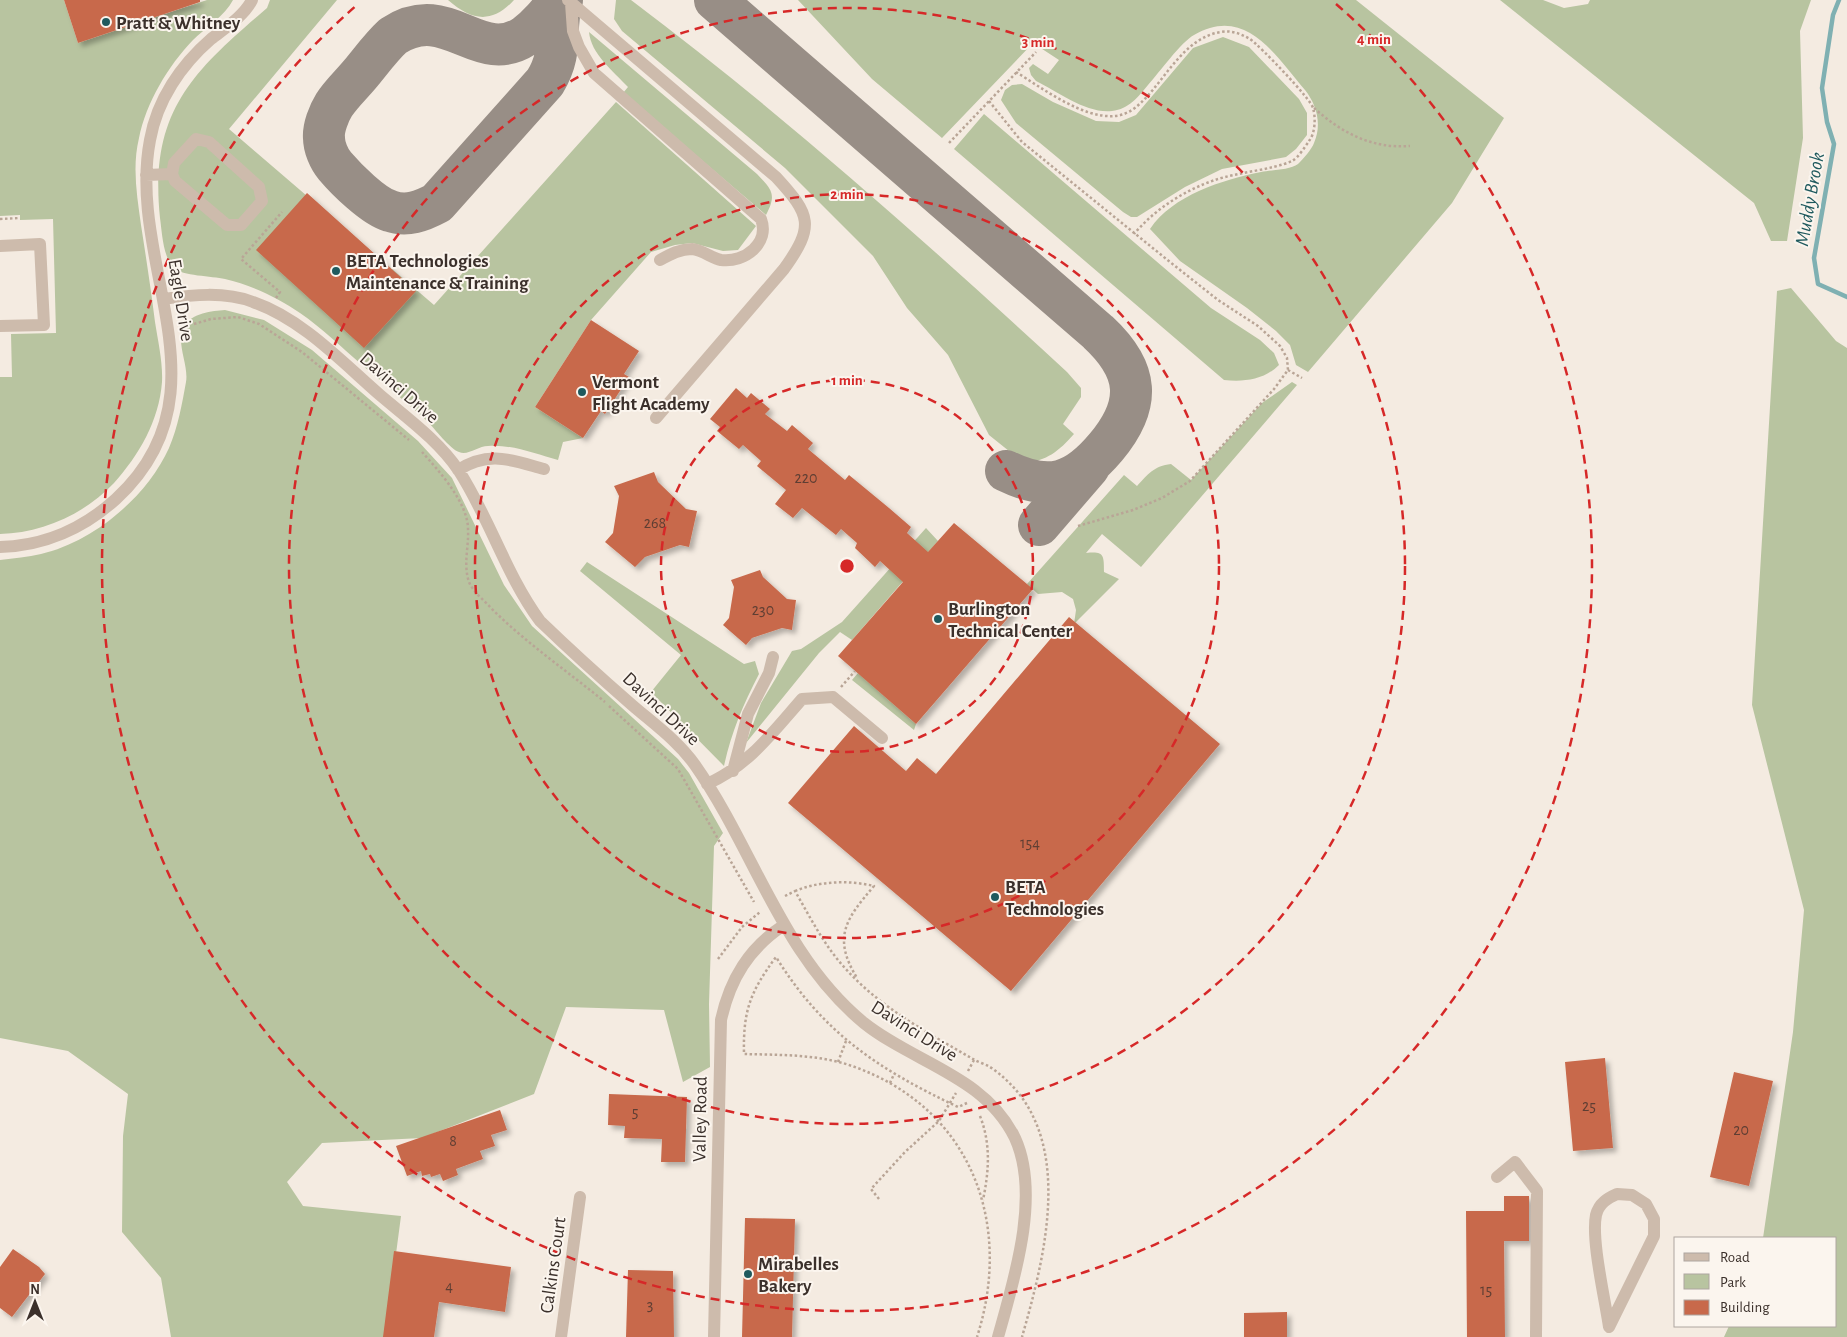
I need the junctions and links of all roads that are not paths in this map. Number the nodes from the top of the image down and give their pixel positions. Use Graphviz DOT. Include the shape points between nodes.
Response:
graph roads {
  1 [pos="252,0"];
  2 [pos="570,1"];
  3 [pos="172,174"];
  4 [pos="146,175"];
  5 [pos="0,246"];
  6 [pos="660,260"];
  7 [pos="163,299"];
  8 [pos="0,326"];
  9 [pos="656,418"];
  10 [pos="544,468"];
  11 [pos="458,470"];
  12 [pos="0,547"];
  13 [pos="773,656"];
  14 [pos="882,738"];
  15 [pos="733,770"];
  16 [pos="707,784"];
  17 [pos="784,925"];
  18 [pos="1497,1177"];
  19 [pos="580,1197"];
  20 [pos="1609,1332"];
  21 [pos="561,1337"];
  22 [pos="714,1337"];
  23 [pos="998,1337"];
  24 [pos="1536,1337"];
  1 -- 4 [label="street, Eagle Drive" via="242,13 196,52 168,91 150,139"];
  2 -- 6 [label="street" via="573,31 594,73 761,219 764,227 764,235 754,250 735,259 720,260 691,249 676,251"];
  2 -- 9 [label="street" via="776,177 795,197 805,221 800,246 784,269"];
  3 -- 3 [label="street" via="175,181 227,225 241,225 262,202 259,187 209,142 196,139 174,164"];
  3 -- 4 [label="street"];
  4 -- 7 [label="street, Eagle Drive" via="148,213"];
  5 -- 8 [label="street" via="40,244 44,325"];
  7 -- 11 [label="street, Davinci Drive" via="206,294 229,296 270,308 293,322 420,429"];
  7 -- 12 [label="street, Eagle Drive" via="171,350 171,397 155,448 146,463 125,490 89,521 50,539"];
  10 -- 11 [label="street" via="492,457 474,460"];
  11 -- 16 [label="street, Davinci Drive" via="523,599 540,621 674,740"];
  13 -- 15 [label="street" via="769,672 748,714"];
  14 -- 15 [label="street" via="833,697 802,699 746,761"];
  15 -- 16 [label="street"];
  16 -- 17 [label="street, Davinci Drive"];
  17 -- 22 [label="street, Valley Road" via="768,936 743,963 732,982 722,1020"];
  17 -- 23 [label="street, Davinci Drive" via="829,988 864,1023 908,1053 985,1096 1015,1139 1024,1170 1021,1240"];
  18 -- 24 [label="street" via="1514,1162 1538,1191"];
  19 -- 21 [label="street, Calkins Court"];
  20 -- 20 [label="street" via="1654,1236 1654,1219 1646,1204 1632,1195 1618,1194 1605,1200 1596,1213 1595,1234"];
}
